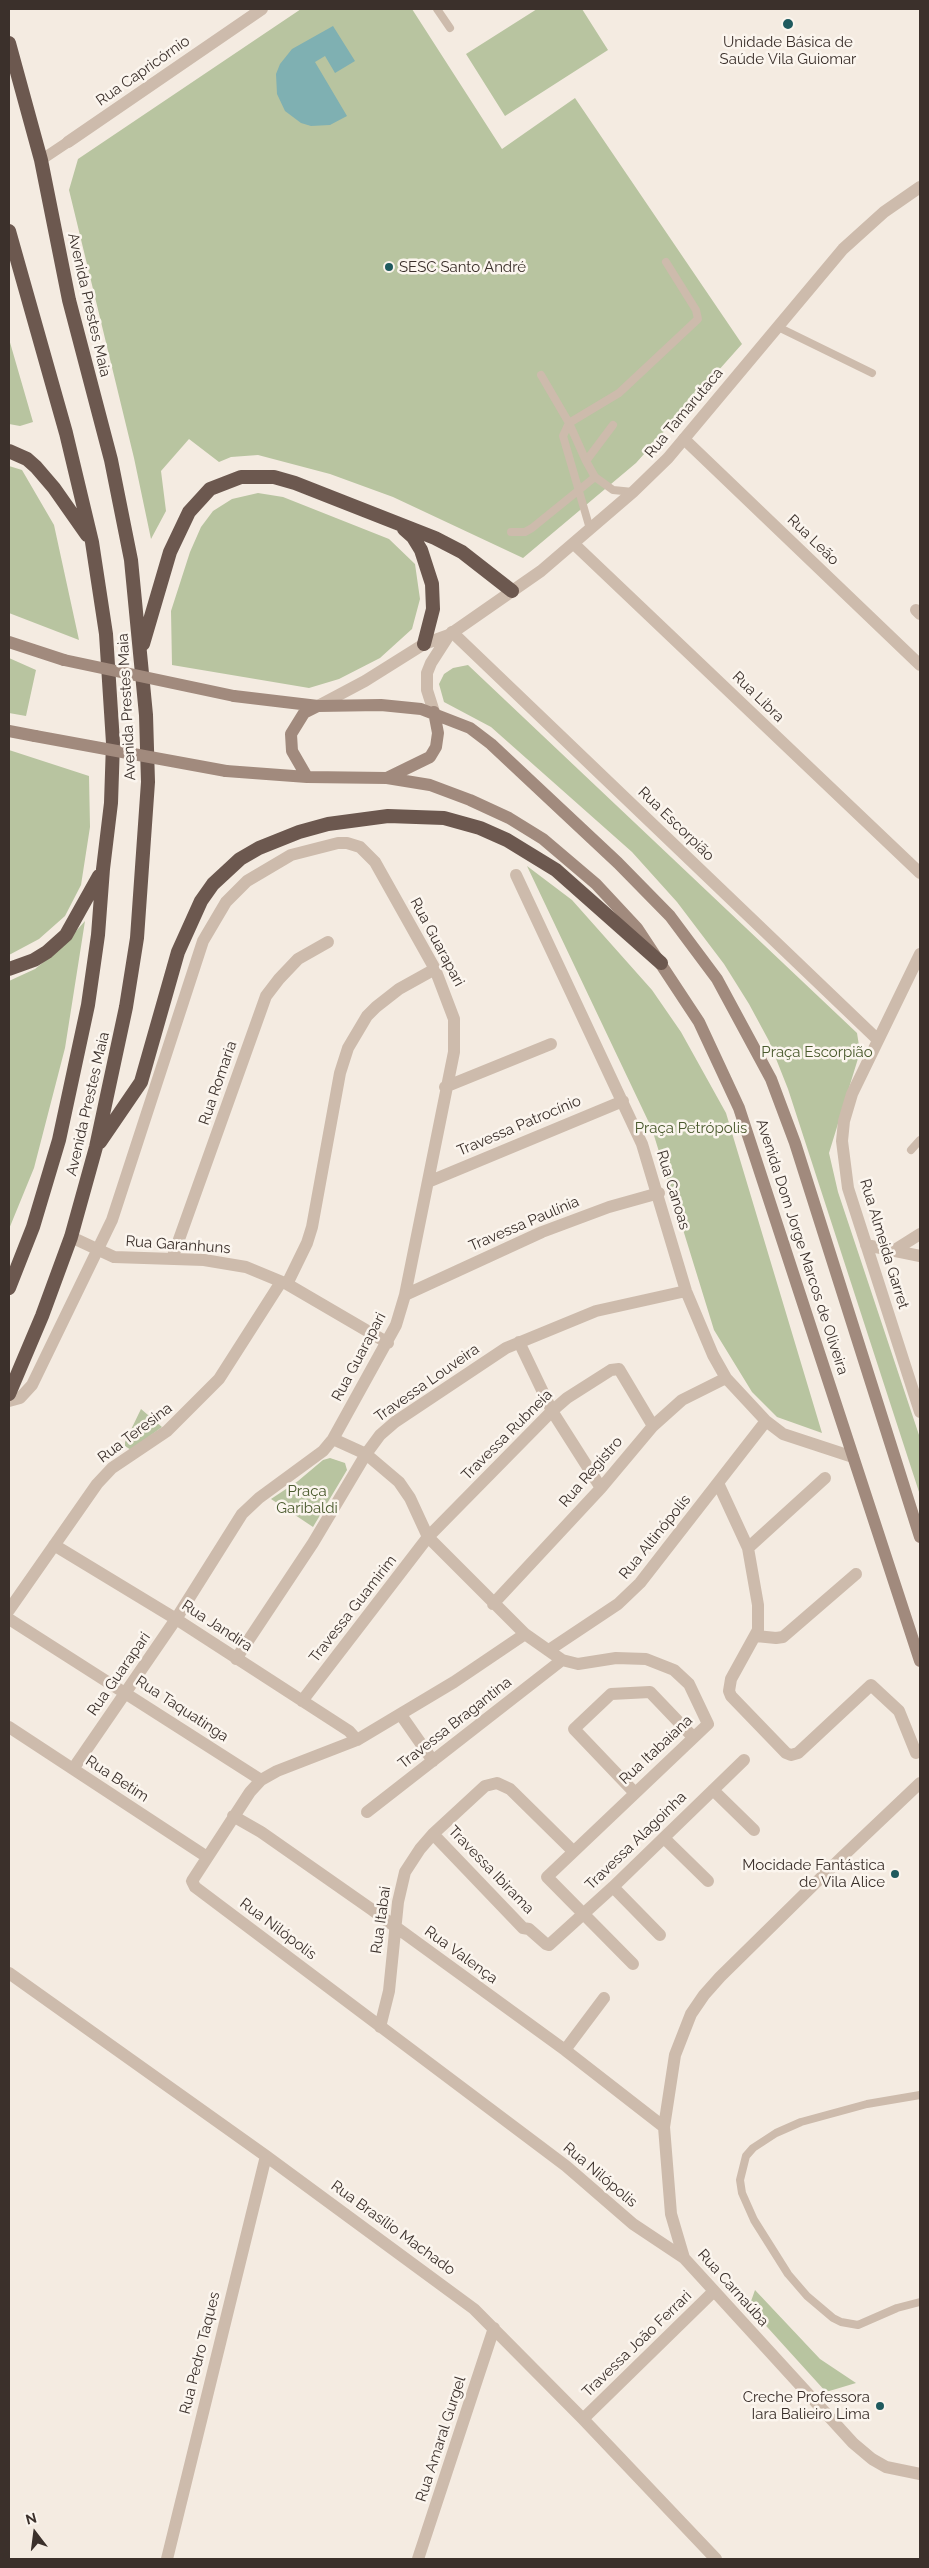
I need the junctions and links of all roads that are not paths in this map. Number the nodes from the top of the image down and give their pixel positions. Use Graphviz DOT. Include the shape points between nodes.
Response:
graph roads {
  1 [pos="262,9"];
  2 [pos="437,9"];
  3 [pos="450,28"];
  4 [pos="9,43"];
  5 [pos="68,142"];
  6 [pos="41,160"];
  7 [pos="920,187"];
  8 [pos="9,231"];
  9 [pos="666,262"];
  10 [pos="778,327"];
  11 [pos="872,373"];
  12 [pos="541,375"];
  13 [pos="569,423"];
  14 [pos="612,425"];
  15 [pos="684,439"];
  16 [pos="9,451"];
  17 [pos="586,461"];
  18 [pos="595,477"];
  19 [pos="578,491"];
  20 [pos="633,492"];
  21 [pos="397,524"];
  22 [pos="590,529"];
  23 [pos="511,532"];
  24 [pos="92,542"];
  25 [pos="574,544"];
  26 [pos="512,591"];
  27 [pos="451,634"];
  28 [pos="9,642"];
  29 [pos="424,644"];
  30 [pos="141,650"];
  31 [pos="920,665"];
  32 [pos="318,706"];
  33 [pos="434,712"];
  34 [pos="9,731"];
  35 [pos="307,777"];
  36 [pos="387,778"];
  37 [pos="103,869"];
  38 [pos="920,873"];
  39 [pos="516,875"];
  40 [pos="328,942"];
  41 [pos="920,954"];
  42 [pos="661,963"];
  43 [pos="9,969"];
  44 [pos="435,969"];
  45 [pos="877,1039"];
  46 [pos="551,1044"];
  47 [pos="446,1087"];
  48 [pos="623,1101"];
  49 [pos="920,1140"];
  50 [pos="96,1147"];
  51 [pos="911,1150"];
  52 [pos="428,1182"];
  53 [pos="659,1193"];
  54 [pos="920,1234"];
  55 [pos="70,1237"];
  56 [pos="866,1245"];
  57 [pos="97,1250"];
  58 [pos="892,1251"];
  59 [pos="920,1256"];
  60 [pos="172,1259"];
  61 [pos="284,1283"];
  62 [pos="9,1288"];
  63 [pos="686,1291"];
  64 [pos="405,1295"];
  65 [pos="519,1342"];
  66 [pos="388,1343"];
  67 [pos="726,1378"];
  68 [pos="9,1394"];
  69 [pos="9,1401"];
  70 [pos="552,1411"];
  71 [pos="920,1412"];
  72 [pos="766,1422"];
  73 [pos="654,1426"];
  74 [pos="333,1439"];
  75 [pos="366,1454"];
  76 [pos="853,1457"];
  77 [pos="826,1478"];
  78 [pos="718,1483"];
  79 [pos="601,1488"];
  80 [pos="428,1537"];
  81 [pos="920,1538"];
  82 [pos="54,1545"];
  83 [pos="748,1548"];
  84 [pos="856,1574"];
  85 [pos="493,1604"];
  86 [pos="9,1610"];
  87 [pos="9,1619"];
  88 [pos="176,1619"];
  89 [pos="525,1634"];
  90 [pos="756,1636"];
  91 [pos="549,1650"];
  92 [pos="236,1659"];
  93 [pos="562,1660"];
  94 [pos="920,1661"];
  95 [pos="126,1692"];
  96 [pos="302,1701"];
  97 [pos="401,1715"];
  98 [pos="9,1727"];
  99 [pos="693,1737"];
  100 [pos="357,1740"];
  101 [pos="916,1753"];
  102 [pos="744,1760"];
  103 [pos="433,1761"];
  104 [pos="73,1769"];
  105 [pos="262,1780"];
  106 [pos="920,1783"];
  107 [pos="713,1790"];
  108 [pos="635,1793"];
  109 [pos="367,1812"];
  110 [pos="233,1816"];
  111 [pos="754,1830"];
  112 [pos="433,1834"];
  113 [pos="664,1838"];
  114 [pos="573,1851"];
  115 [pos="207,1857"];
  116 [pos="708,1881"];
  117 [pos="613,1887"];
  118 [pos="584,1914"];
  119 [pos="395,1928"];
  120 [pos="660,1935"];
  121 [pos="549,1944"];
  122 [pos="633,1964"];
  123 [pos="9,1973"];
  124 [pos="604,1998"];
  125 [pos="380,2026"];
  126 [pos="565,2050"];
  127 [pos="920,2095"];
  128 [pos="664,2127"];
  129 [pos="266,2156"];
  130 [pos="684,2258"];
  131 [pos="713,2292"];
  132 [pos="920,2302"];
  133 [pos="494,2328"];
  134 [pos="583,2419"];
  135 [pos="920,2474"];
  136 [pos="167,2559"];
  137 [pos="418,2559"];
  138 [pos="716,2559"];
  1 -- 5 [label="street, Rua Capricórnio"];
  2 -- 3 [label="lane"];
  4 -- 6 [label="highway, Avenida Prestes Maia"];
  5 -- 6 [label="street, Rua Capricórnio"];
  6 -- 30 [label="highway, Avenida Prestes Maia" via="69,300 111,460 131,560"];
  7 -- 10 [label="street, Rua Tamarutaca" via="855,236"];
  8 -- 24 [label="highway, Avenida Prestes Maia" via="66,432"];
  9 -- 13 [label="lane" via="696,310 698,319 619,392"];
  10 -- 11 [label="lane"];
  10 -- 15 [label="street, Rua Tamarutaca"];
  12 -- 13 [label="lane"];
  13 -- 17 [label="lane"];
  13 -- 19 [label="lane" via="563,441"];
  14 -- 17 [label="lane"];
  15 -- 20 [label="street, Rua Tamarutaca"];
  15 -- 31 [label="street, Rua Leão"];
  16 -- 24 [label="highway" via="36,467"];
  17 -- 18 [label="lane"];
  18 -- 19 [label="lane"];
  18 -- 20 [label="lane" via="612,490"];
  19 -- 22 [label="lane"];
  19 -- 23 [label="lane" via="532,528 525,532"];
  20 -- 22 [label="street, Rua Tamarutaca"];
  21 -- 26 [label="highway" via="462,552"];
  21 -- 29 [label="highway" via="413,537 431,578 433,609"];
  21 -- 30 [label="highway" via="274,477 241,477 221,484 199,499 180,527"];
  22 -- 25 [label="street, Rua Tamarutaca"];
  24 -- 37 [label="highway, Avenida Prestes Maia" via="106,634 112,705 111,803"];
  25 -- 26 [label="street, Rua Tamarutaca"];
  25 -- 38 [label="street, Rua Libra"];
  26 -- 27 [label="street, Rua Tamarutaca"];
  27 -- 29 [label="street, Rua Tamarutaca"];
  27 -- 33 [label="street, Rua Tamarutaca" via="427,673 427,690"];
  27 -- 45 [label="street, Rua Escorpião"];
  28 -- 32 [label="main road, Avenida Dom Jorge Marcos de Oliveira, bridge" via="64,660 234,696"];
  29 -- 32 [label="street, Rua Tamarutaca"];
  30 -- 50 [label="highway, Avenida Prestes Maia" via="148,782 138,920 126,1008"];
  32 -- 33 [label="main road, Avenida Dom Jorge Marcos de Oliveira" via="399,706"];
  32 -- 35 [label="main road" via="304,714 291,734 292,751"];
  33 -- 36 [label="main road" via="438,733 436,747 430,757"];
  33 -- 81 [label="main road, Avenida Dom Jorge Marcos de Oliveira" via="480,735 618,863 670,916 717,979 771,1079 795,1143"];
  34 -- 35 [label="main road, Avenida Dom Jorge Marcos de Oliveira, bridge" via="226,771"];
  35 -- 36 [label="main road, Avenida Dom Jorge Marcos de Oliveira"];
  36 -- 42 [label="main road, Avenida Dom Jorge Marcos de Oliveira" via="430,785 470,800 510,818 543,839 596,884 637,928"];
  37 -- 43 [label="highway" via="66,935 34,960"];
  37 -- 62 [label="highway, Avenida Prestes Maia" via="88,1005 59,1140 33,1228"];
  39 -- 48 [label="street, Rua Canoas"];
  40 -- 60 [label="street, Rua Romaria" via="298,959 266,996"];
  41 -- 45 [label="street, Rua Almeida Garret"];
  42 -- 50 [label="highway" via="556,870 507,840 480,828 444,818 388,816 328,824 299,832 259,848 240,860 213,884 201,901 178,952 141,1082"];
  42 -- 76 [label="main road, Avenida Dom Jorge Marcos de Oliveira" via="699,1022 739,1108"];
  44 -- 47 [label="street, Rua Guarapari" via="454,1019 454,1052"];
  44 -- 57 [label="street, Rua Guarapari" via="375,862 360,847 338,843 307,850 291,855 247,881 226,902 203,941 121,1196"];
  44 -- 61 [label="street, Rua Teresina" via="399,989 376,1007 348,1048 340,1073 312,1227 307,1243"];
  45 -- 56 [label="street, Rua Almeida Garret" via="852,1094 842,1141 848,1188"];
  46 -- 47 [label="street"];
  47 -- 52 [label="street, Rua Guarapari"];
  48 -- 52 [label="street, Travessa Patrocínio"];
  48 -- 53 [label="street, Rua Canoas"];
  49 -- 51 [label="lane"];
  50 -- 55 [label="highway, Avenida Prestes Maia"];
  52 -- 64 [label="street, Rua Guarapari"];
  53 -- 63 [label="street, Rua Canoas"];
  53 -- 64 [label="street, Travessa Paulínia" via="542,1232"];
  54 -- 58 [label="street"];
  55 -- 57 [label="street, Rua Garanhuns"];
  55 -- 68 [label="highway, Avenida Prestes Maia" via="42,1316"];
  56 -- 58 [label="street"];
  56 -- 71 [label="street, Rua Almeida Garret"];
  57 -- 60 [label="street, Rua Garanhuns" via="114,1257"];
  57 -- 69 [label="street, Rua Guarapari" via="32,1385 20,1398"];
  58 -- 59 [label="street"];
  60 -- 61 [label="street, Rua Garanhuns" via="246,1267"];
  61 -- 66 [label="street, Rua Garanhuns"];
  61 -- 82 [label="street, Rua Teresina" via="219,1379 167,1431 112,1468"];
  63 -- 65 [label="street, Travessa Louveira" via="596,1311"];
  63 -- 67 [label="street, Rua Canoas"];
  64 -- 66 [label="street, Rua Guarapari"];
  65 -- 70 [label="street"];
  65 -- 75 [label="street, Travessa Louveira" via="395,1422 380,1434"];
  66 -- 74 [label="street, Rua Guarapari"];
  67 -- 72 [label="street, Rua Canoas"];
  67 -- 73 [label="street, Rua Registro" via="682,1400"];
  70 -- 73 [label="street, Travessa Rubneia" via="611,1370 619,1370"];
  70 -- 79 [label="street"];
  70 -- 80 [label="street, Travessa Rubneia"];
  72 -- 76 [label="street, Rua Canoas" via="783,1434"];
  72 -- 78 [label="street, Rua Altinópolis"];
  73 -- 79 [label="street, Rua Registro"];
  74 -- 75 [label="street"];
  74 -- 88 [label="street, Rua Guarapari" via="323,1451 242,1514"];
  75 -- 80 [label="street" via="404,1488"];
  75 -- 92 [label="street, Travessa Louveira" via="313,1544"];
  76 -- 94 [label="main road, Avenida Dom Jorge Marcos de Oliveira"];
  77 -- 83 [label="street"];
  78 -- 83 [label="street"];
  78 -- 91 [label="street, Rua Altinópolis" via="640,1584 618,1604"];
  79 -- 85 [label="street, Rua Registro"];
  80 -- 85 [label="street"];
  80 -- 96 [label="street, Travessa Guamirim"];
  82 -- 86 [label="street, Rua Teresina"];
  82 -- 88 [label="street, Rua Jandira"];
  83 -- 90 [label="street" via="758,1605"];
  84 -- 90 [label="street" via="783,1637"];
  85 -- 89 [label="street"];
  87 -- 95 [label="street, Rua Taquatinga"];
  88 -- 92 [label="street, Rua Jandira"];
  88 -- 95 [label="street, Rua Guarapari"];
  89 -- 91 [label="street"];
  89 -- 97 [label="street, Rua Nilópolis" via="481,1666"];
  90 -- 101 [label="street" via="734,1673 730,1691 786,1753 798,1753 871,1685 899,1711"];
  91 -- 93 [label="street"];
  92 -- 96 [label="street, Rua Jandira"];
  93 -- 99 [label="street, Rua Itabaiana" via="578,1664 637,1657 674,1670 689,1684 708,1724"];
  93 -- 103 [label="street, Travessa Bragantina"];
  95 -- 104 [label="street, Rua Guarapari"];
  95 -- 105 [label="street, Rua Taquatinga"];
  96 -- 100 [label="street, Rua Jandira" via="349,1731"];
  97 -- 100 [label="street, Rua Nilópolis"];
  97 -- 103 [label="street"];
  98 -- 104 [label="street, Rua Betim"];
  99 -- 108 [label="street, Rua Itabaiana"];
  99 -- 108 [label="street" via="650,1692 611,1694 604,1700 574,1729"];
  100 -- 105 [label="street, Rua Nilópolis"];
  102 -- 107 [label="street, Travessa Alagoinha"];
  103 -- 109 [label="street, Travessa Bragantina"];
  104 -- 115 [label="street, Rua Betim"];
  105 -- 110 [label="street, Rua Nilópolis"];
  106 -- 128 [label="street, Rua Carnaúba" via="842,1856 704,1995 691,2014 675,2055"];
  107 -- 111 [label="street"];
  107 -- 113 [label="street, Travessa Alagoinha"];
  108 -- 114 [label="street, Rua Itabaiana"];
  110 -- 115 [label="street, Rua Nilópolis"];
  110 -- 119 [label="street, Rua Valença" via="261,1832"];
  112 -- 114 [label="street, Rua Itabai" via="485,1786 497,1783 510,1789"];
  112 -- 119 [label="street, Rua Itabai" via="405,1872"];
  112 -- 121 [label="street, Travessa Ibirama" via="523,1928"];
  113 -- 116 [label="street"];
  113 -- 117 [label="street, Travessa Alagoinha"];
  114 -- 118 [label="street, Rua Itabaiana" via="547,1876"];
  115 -- 125 [label="street, Rua Nilópolis" via="193,1878 194,1887"];
  117 -- 118 [label="street, Travessa Alagoinha"];
  117 -- 120 [label="street"];
  118 -- 121 [label="street, Travessa Alagoinha"];
  118 -- 122 [label="street, Rua Itabaiana"];
  119 -- 125 [label="street, Rua Itabai" via="389,1992"];
  119 -- 126 [label="street, Rua Valença"];
  123 -- 129 [label="street, Rua Brasílio Machado"];
  124 -- 126 [label="street"];
  125 -- 130 [label="street, Rua Nilópolis" via="566,2166 646,2233"];
  126 -- 128 [label="street, Rua Valença"];
  127 -- 132 [label="lane" via="867,2104 801,2122 776,2133 746,2156 740,2180 754,2220 788,2274 833,2318 854,2326 862,2325 887,2312"];
  128 -- 130 [label="street, Rua Carnaúba" via="671,2214"];
  129 -- 133 [label="street, Rua Brasílio Machado" via="454,2293"];
  129 -- 136 [label="street, Rua Pedro Taques"];
  130 -- 131 [label="street, Rua Carnaúba"];
  131 -- 134 [label="street, Travessa João Ferrari"];
  131 -- 135 [label="street, Rua Carnaúba" via="864,2452 886,2467"];
  133 -- 134 [label="street, Rua Brasílio Machado"];
  133 -- 137 [label="street, Rua Amaral Gurgel"];
  134 -- 138 [label="street, Rua Brasílio Machado"];
}
